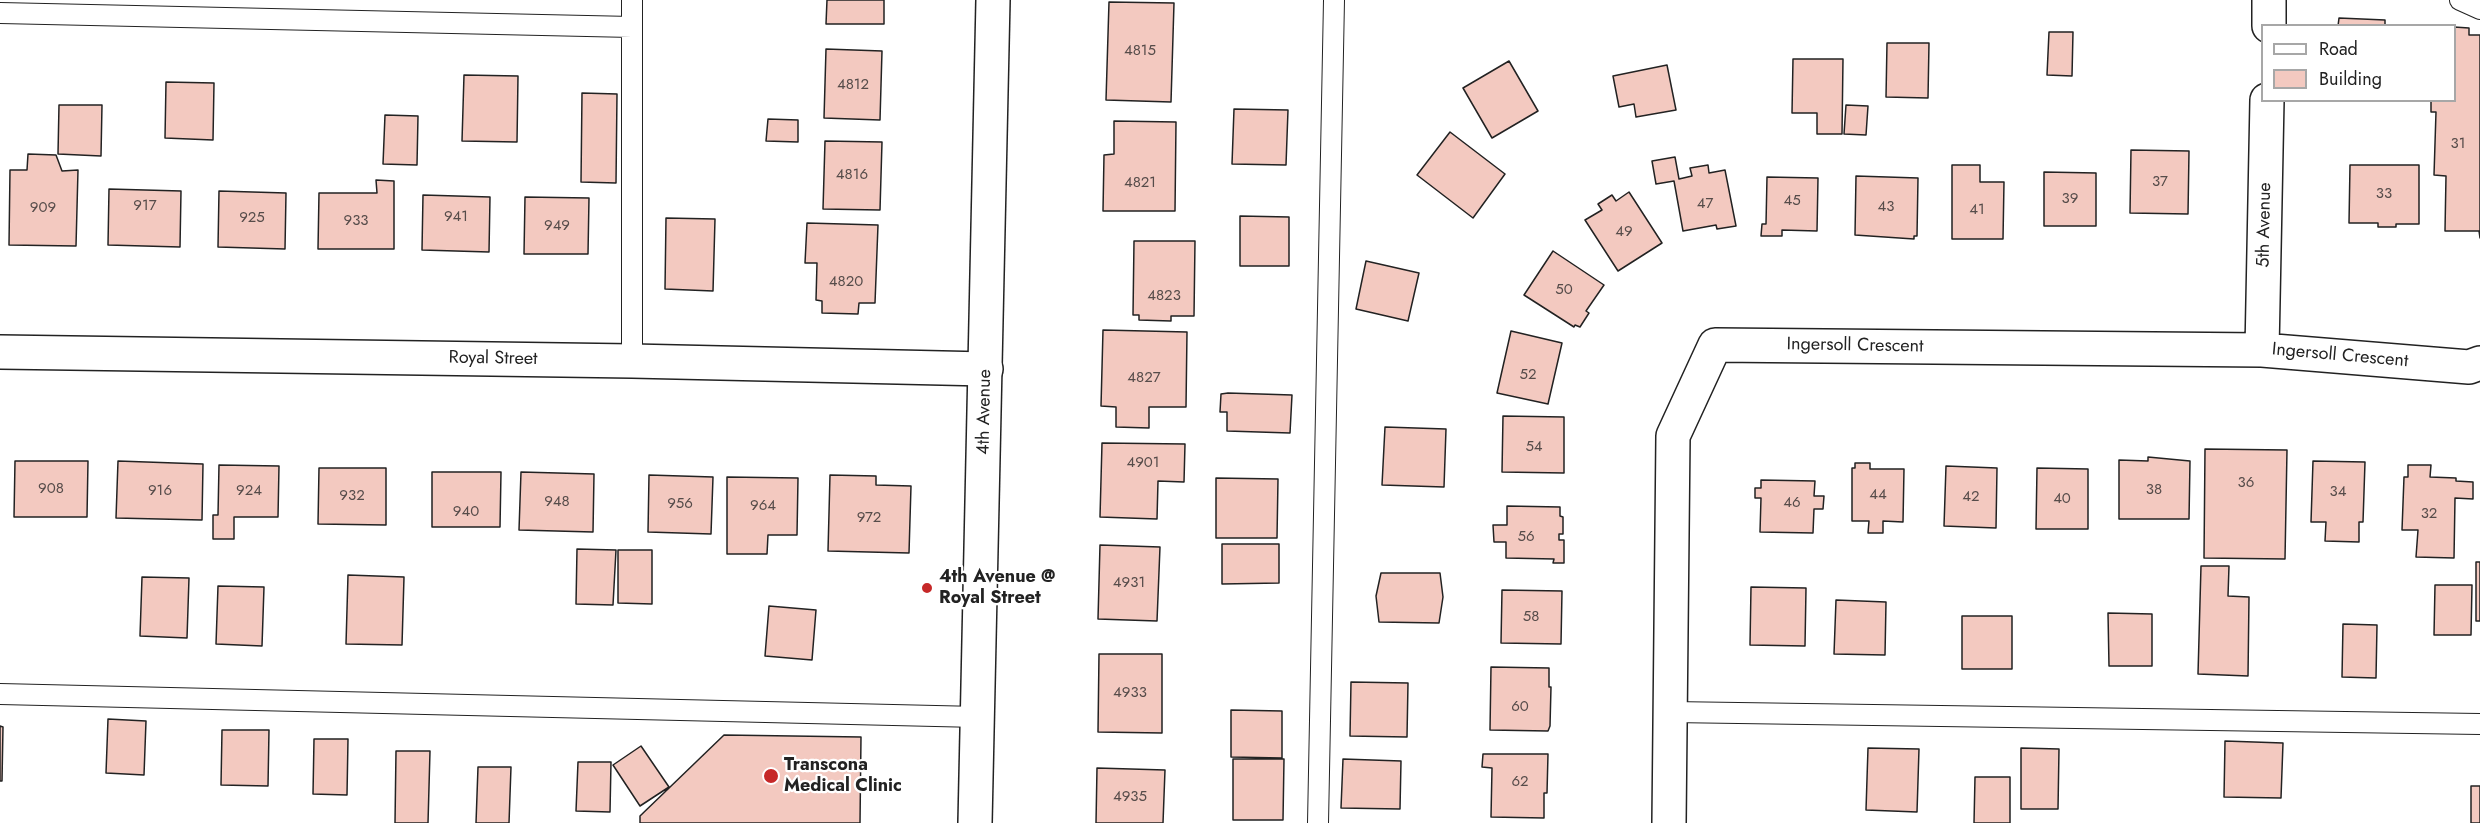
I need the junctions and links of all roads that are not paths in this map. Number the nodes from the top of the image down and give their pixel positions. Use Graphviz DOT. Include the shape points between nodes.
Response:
graph roads {
  1 [pos="632,0"];
  2 [pos="993,0"];
  3 [pos="1334,0"];
  4 [pos="2269,0"];
  5 [pos="2460,0"];
  6 [pos="2480,9"];
  7 [pos="0,13"];
  8 [pos="2269,24"];
  9 [pos="632,27"];
  10 [pos="2267,102"];
  11 [pos="2262,350"];
  12 [pos="0,352"];
  13 [pos="632,361"];
  14 [pos="2480,363"];
  15 [pos="986,369"];
  16 [pos="0,694"];
  17 [pos="1671,712"];
  18 [pos="978,717"];
  19 [pos="2480,724"];
  20 [pos="975,823"];
  21 [pos="1318,823"];
  22 [pos="1669,823"];
  1 -- 9 [label="lane"];
  2 -- 15 [label="street, 4th Avenue"];
  3 -- 21 [label="lane"];
  4 -- 8 [label="street"];
  5 -- 6 [label="lane"];
  7 -- 9 [label="lane"];
  9 -- 13 [label="lane"];
  10 -- 11 [label="street, 5th Avenue"];
  11 -- 14 [label="street, Ingersoll Crescent" via="2469,367"];
  11 -- 17 [label="street, Ingersoll Crescent" via="1715,345 1673,436"];
  12 -- 13 [label="street, Royal Street"];
  13 -- 15 [label="street, Royal Street"];
  15 -- 18 [label="street, 4th Avenue"];
  16 -- 18 [label="lane"];
  17 -- 19 [label="lane"];
  17 -- 22 [label="street, Ingersoll Crescent"];
  18 -- 20 [label="street, 4th Avenue"];
}
